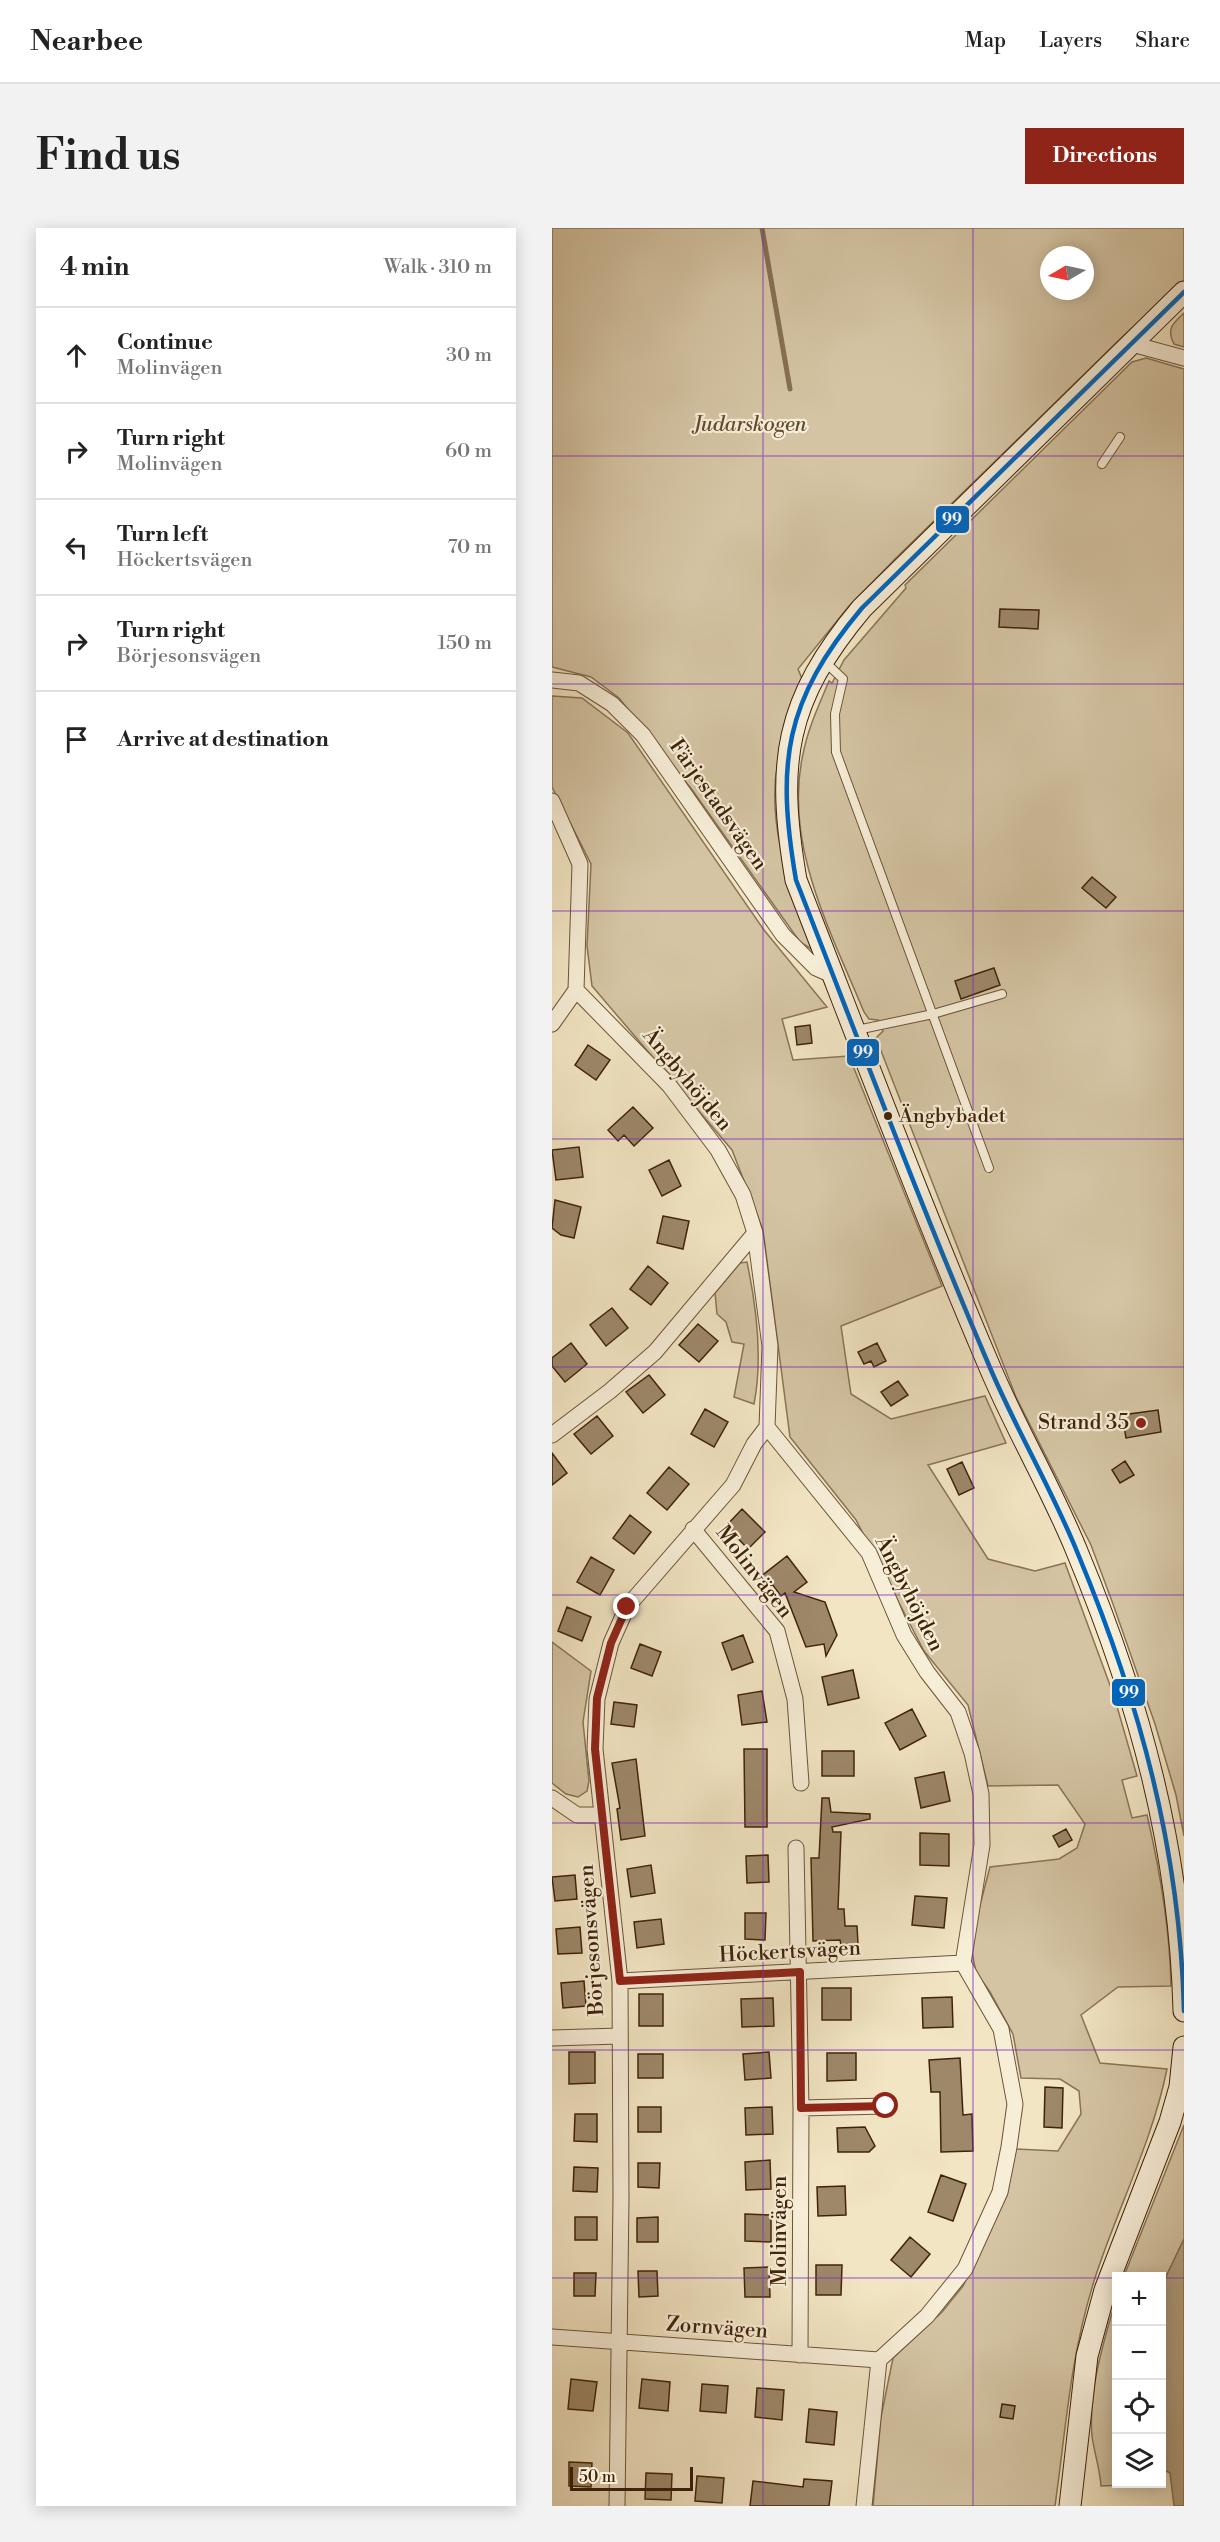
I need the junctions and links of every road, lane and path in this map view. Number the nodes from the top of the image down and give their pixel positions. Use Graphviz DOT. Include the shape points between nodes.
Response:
graph roads {
  1 [pos="1184,292"];
  2 [pos="1132,344"];
  3 [pos="1184,358"];
  4 [pos="1120,437"];
  5 [pos="1102,464"];
  6 [pos="822,660"];
  7 [pos="552,680"];
  8 [pos="552,801"];
  9 [pos="834,976"];
  10 [pos="576,990"];
  11 [pos="1002,994"];
  12 [pos="933,1014"];
  13 [pos="552,1024"];
  14 [pos="856,1030"];
  15 [pos="989,1168"];
  16 [pos="755,1233"];
  17 [pos="767,1427"];
  18 [pos="552,1436"];
  19 [pos="693,1529"];
  20 [pos="801,1783"];
  21 [pos="552,1798"];
  22 [pos="603,1815"];
  23 [pos="796,1848"];
  24 [pos="963,1963"];
  25 [pos="800,1972"];
  26 [pos="620,1981"];
  27 [pos="1184,2011"];
  28 [pos="620,2036"];
  29 [pos="552,2038"];
  30 [pos="1184,2047"];
  31 [pos="886,2106"];
  32 [pos="801,2108"];
  33 [pos="552,2337"];
  34 [pos="619,2342"];
  35 [pos="800,2355"];
  36 [pos="879,2360"];
  37 [pos="617,2506"];
  38 [pos="864,2506"];
  39 [pos="1070,2506"];
  1 -- 2 [label="street"];
  2 -- 3 [label="street"];
  2 -- 6 [label="street" via="862,608"];
  4 -- 5 [label="lane"];
  6 -- 9 [label="street" via="790,736 785,777 786,824 796,880"];
  6 -- 12 [label="lane" via="843,679 835,714 836,752"];
  7 -- 9 [label="street, Färjestadsvägen" via="579,683 612,704 643,735 783,934 816,968"];
  8 -- 10 [label="street" via="580,864"];
  9 -- 14 [label="street"];
  10 -- 13 [label="street"];
  10 -- 16 [label="street, Ängbyhöjden" via="669,1085 718,1150 743,1195"];
  11 -- 12 [label="lane"];
  12 -- 14 [label="lane"];
  12 -- 15 [label="lane"];
  14 -- 27 [label="street" via="987,1362 1078,1552 1109,1635 1149,1757 1163,1818 1180,1930"];
  16 -- 17 [label="street, Ängbyhöjden" via="770,1346"];
  16 -- 18 [label="street" via="655,1352"];
  17 -- 19 [label="street, Börjesonsvägen" via="733,1485"];
  17 -- 24 [label="street, Ängbyhöjden" via="868,1553 904,1635 958,1712 981,1794 982,1845"];
  19 -- 20 [label="street, Molinvägen" via="777,1631 795,1699"];
  19 -- 22 [label="street, Börjesonsvägen" via="627,1607 611,1643 597,1698 595,1749"];
  21 -- 22 [label="street" via="577,1815"];
  22 -- 26 [label="street, Börjesonsvägen"];
  23 -- 25 [label="street, Molinvägen"];
  24 -- 25 [label="street, Höckertsvägen"];
  24 -- 36 [label="street" via="1000,2029 1015,2104 1000,2192 965,2269 927,2316"];
  25 -- 26 [label="street, Höckertsvägen"];
  25 -- 32 [label="street, Molinvägen"];
  26 -- 28 [label="street, Börjesonsvägen"];
  28 -- 29 [label="street"];
  28 -- 34 [label="street, Börjesonsvägen"];
  30 -- 39 [label="street" via="1180,2087 1170,2122 1105,2290 1087,2356"];
  31 -- 32 [label="street"];
  32 -- 35 [label="street, Molinvägen"];
  33 -- 34 [label="street, Zornvägen"];
  34 -- 35 [label="street, Zornvägen"];
  34 -- 37 [label="street, Börjesonsvägen"];
  35 -- 36 [label="street, Zornvägen"];
  36 -- 38 [label="street"];
}
